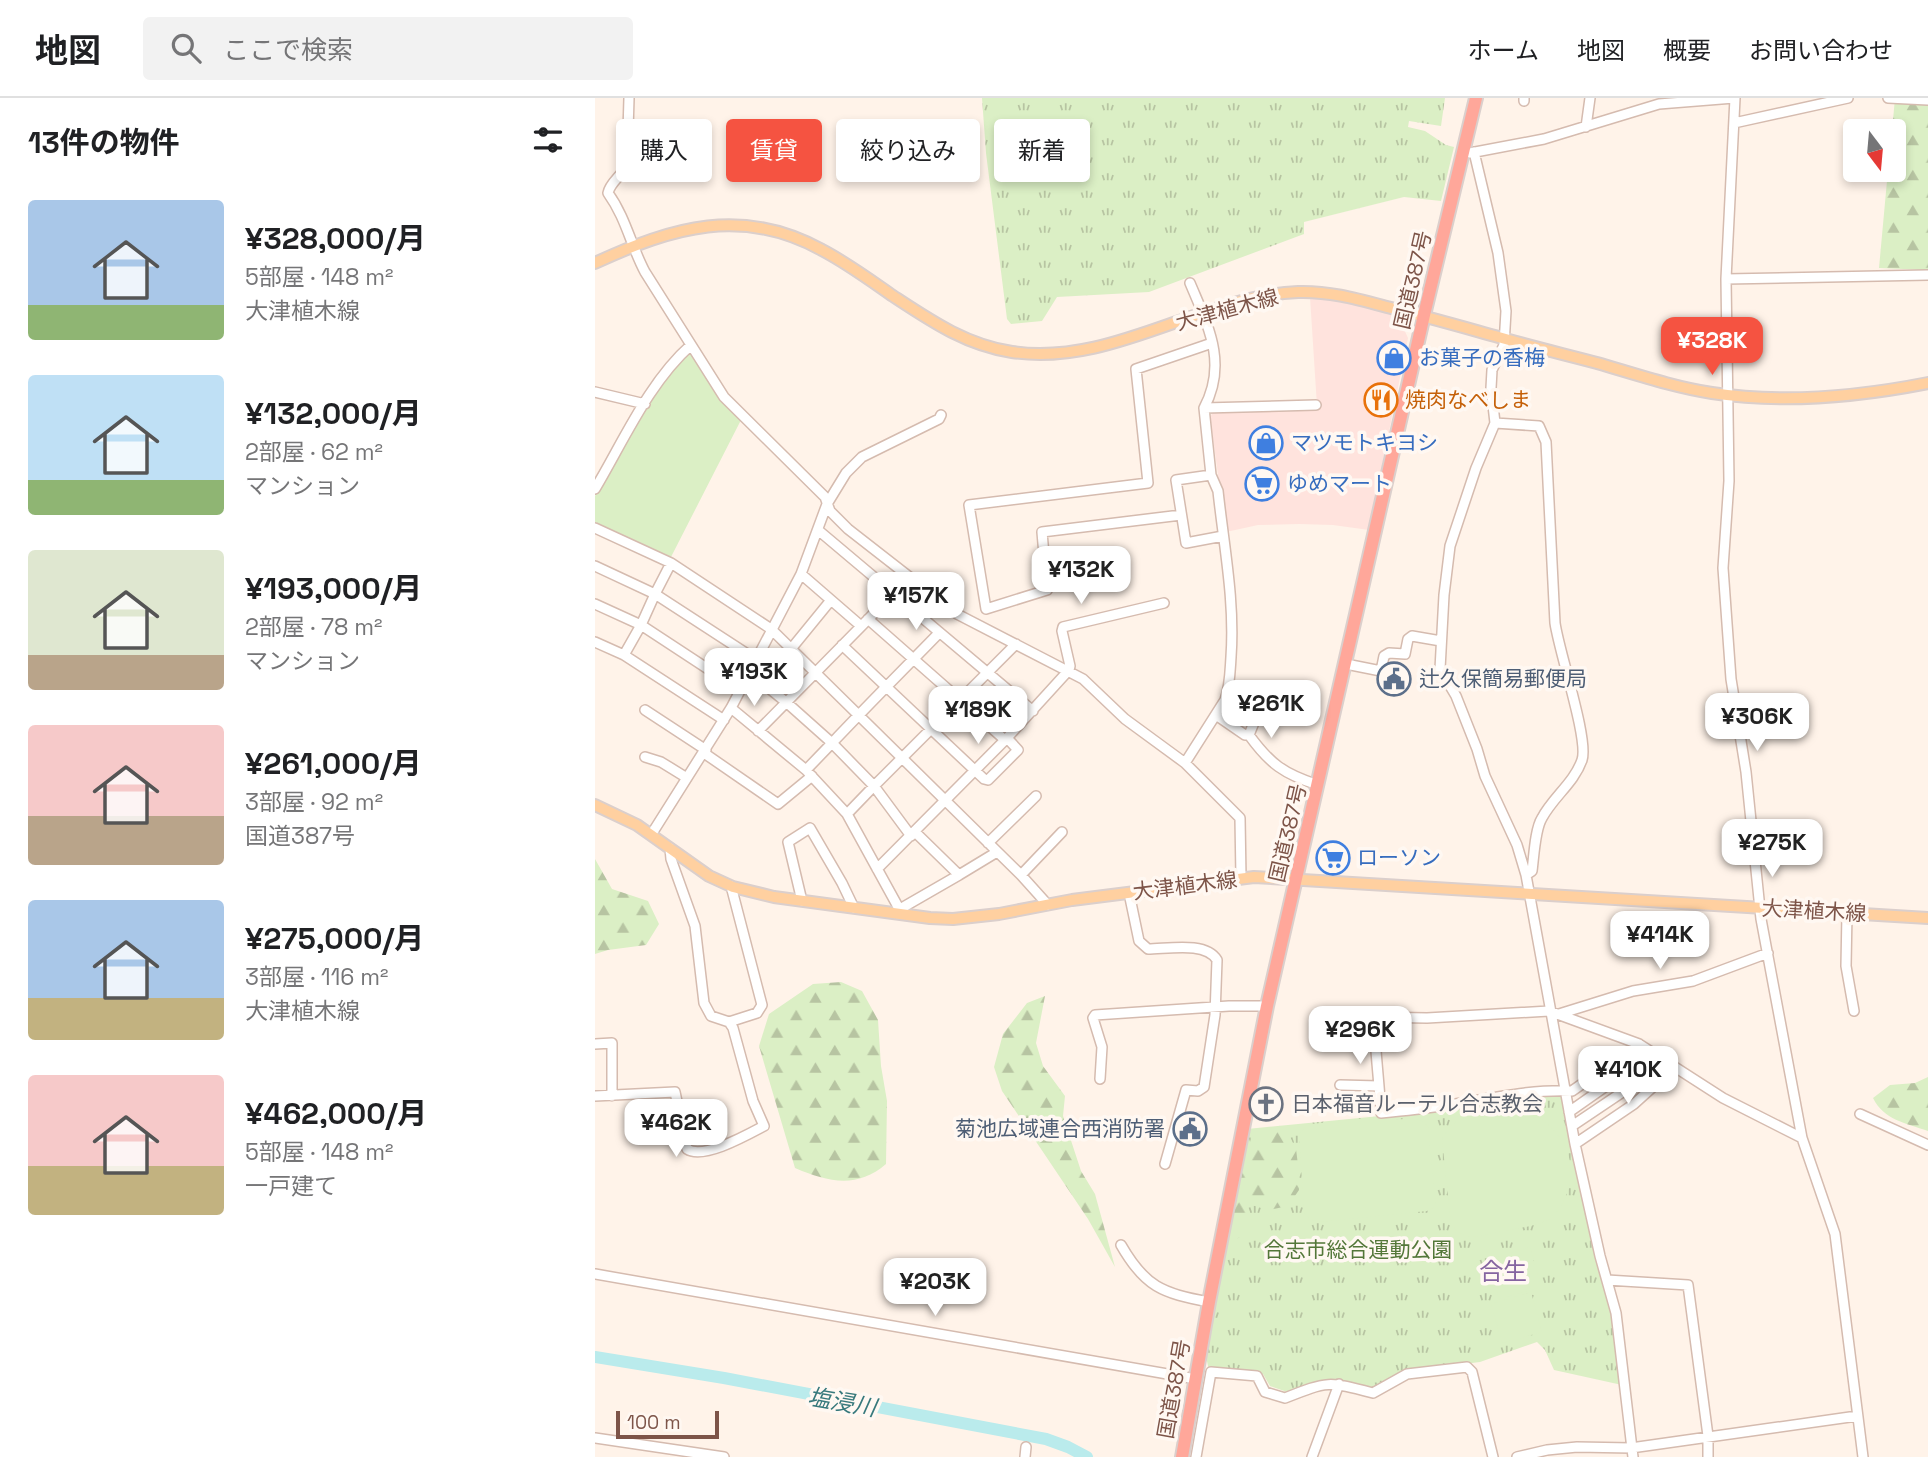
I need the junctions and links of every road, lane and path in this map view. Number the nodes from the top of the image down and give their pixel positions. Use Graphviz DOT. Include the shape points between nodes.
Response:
graph roads {
  1 [pos="629,98"];
  2 [pos="1476,98"];
  3 [pos="1590,98"];
  4 [pos="1735,98"];
  5 [pos="1848,98"];
  6 [pos="1888,98"];
  7 [pos="1928,100"];
  8 [pos="1734,123"];
  9 [pos="1586,127"];
  10 [pos="1469,153"];
  11 [pos="632,246"];
  12 [pos="595,263"];
  13 [pos="1928,275"];
  14 [pos="1726,279"];
  15 [pos="1190,283"];
  16 [pos="1203,315"];
  17 [pos="1424,315"];
  18 [pos="1504,339"];
  19 [pos="1212,343"];
  20 [pos="691,345"];
  21 [pos="1928,383"];
  22 [pos="595,392"];
  23 [pos="1727,394"];
  24 [pos="645,404"];
  25 [pos="1316,405"];
  26 [pos="1204,408"];
  27 [pos="941,415"];
  28 [pos="1495,423"];
  29 [pos="1211,475"];
  30 [pos="595,489"];
  31 [pos="827,504"];
  32 [pos="1181,515"];
  33 [pos="595,528"];
  34 [pos="818,530"];
  35 [pos="1223,536"];
  36 [pos="671,563"];
  37 [pos="595,566"];
  38 [pos="801,574"];
  39 [pos="894,593"];
  40 [pos="655,594"];
  41 [pos="831,600"];
  42 [pos="1164,603"];
  43 [pos="595,604"];
  44 [pos="864,622"];
  45 [pos="641,625"];
  46 [pos="771,629"];
  47 [pos="939,633"];
  48 [pos="1440,641"];
  49 [pos="595,642"];
  50 [pos="1016,643"];
  51 [pos="842,645"];
  52 [pos="791,649"];
  53 [pos="624,655"];
  54 [pos="755,659"];
  55 [pos="913,660"];
  56 [pos="1346,664"];
  57 [pos="1069,670"];
  58 [pos="749,672"];
  59 [pos="988,672"];
  60 [pos="815,673"];
  61 [pos="887,686"];
  62 [pos="740,690"];
  63 [pos="960,700"];
  64 [pos="786,702"];
  65 [pos="731,708"];
  66 [pos="645,710"];
  67 [pos="1033,711"];
  68 [pos="1216,715"];
  69 [pos="1257,715"];
  70 [pos="858,716"];
  71 [pos="724,720"];
  72 [pos="932,728"];
  73 [pos="758,731"];
  74 [pos="1248,735"];
  75 [pos="1006,739"];
  76 [pos="831,743"];
  77 [pos="705,752"];
  78 [pos="645,757"];
  79 [pos="902,758"];
  80 [pos="1185,763"];
  81 [pos="975,770"];
  82 [pos="809,773"];
  83 [pos="687,778"];
  84 [pos="1318,785"];
  85 [pos="874,786"];
  86 [pos="1036,796"];
  87 [pos="945,802"];
  88 [pos="595,805"];
  89 [pos="847,814"];
  90 [pos="1062,832"];
  91 [pos="913,834"];
  92 [pos="651,835"];
  93 [pos="988,844"];
  94 [pos="670,848"];
  95 [pos="997,852"];
  96 [pos="877,869"];
  97 [pos="1021,875"];
  98 [pos="1526,875"];
  99 [pos="959,876"];
  100 [pos="1241,878"];
  101 [pos="1296,879"];
  102 [pos="731,886"];
  103 [pos="1129,893"];
  104 [pos="1530,894"];
  105 [pos="802,901"];
  106 [pos="1048,905"];
  107 [pos="854,908"];
  108 [pos="1760,908"];
  109 [pos="901,912"];
  110 [pos="1847,913"];
  111 [pos="1928,918"];
  112 [pos="1768,953"];
  113 [pos="1267,1006"];
  114 [pos="1216,1008"];
  115 [pos="1854,1011"];
  116 [pos="1554,1012"];
  117 [pos="729,1022"];
  118 [pos="595,1044"];
  119 [pos="1639,1044"];
  120 [pos="1657,1055"];
  121 [pos="1675,1067"];
  122 [pos="1100,1079"];
  123 [pos="1340,1082"];
  124 [pos="1379,1084"];
  125 [pos="1564,1090"];
  126 [pos="595,1096"];
  127 [pos="612,1096"];
  128 [pos="1569,1112"];
  129 [pos="1860,1114"];
  130 [pos="1572,1126"];
  131 [pos="1802,1138"];
  132 [pos="1575,1144"];
  133 [pos="1928,1145"];
  134 [pos="1165,1164"];
  135 [pos="1121,1245"];
  136 [pos="595,1274"];
  137 [pos="1607,1280"];
  138 [pos="1209,1302"];
  139 [pos="1196,1379"];
  140 [pos="1339,1384"];
  141 [pos="1857,1416"];
  142 [pos="1708,1436"];
  143 [pos="595,1438"];
  144 [pos="1632,1452"];
  145 [pos="724,1457"];
  146 [pos="1182,1457"];
  147 [pos="1196,1457"];
  148 [pos="1312,1457"];
  149 [pos="1493,1457"];
  150 [pos="1517,1457"];
  151 [pos="1709,1457"];
  152 [pos="1863,1457"];
  1 -- 11 [label="street" via="627,164 608,190"];
  2 -- 10 [label="highway, 国道387号"];
  3 -- 9 [label="street"];
  4 -- 8 [label="street"];
  4 -- 9 [label="street" via="1659,104"];
  5 -- 8 [label="street"];
  6 -- 7 [label="street"];
  8 -- 14 [label="street"];
  9 -- 10 [label="street"];
  10 -- 17 [label="highway, 国道387号"];
  10 -- 18 [label="street" via="1498,253 1506,311"];
  11 -- 12 [label="main road, 大津植木線"];
  11 -- 16 [label="main road, 大津植木線" via="706,226 774,232 821,249 946,330 981,345 1021,353 1084,350"];
  11 -- 20 [label="street"];
  13 -- 14 [label="street"];
  14 -- 23 [label="street"];
  15 -- 16 [label="street"];
  16 -- 17 [label="main road, 大津植木線" via="1264,297 1310,292"];
  16 -- 19 [label="street"];
  17 -- 18 [label="main road, 大津植木線"];
  17 -- 56 [label="highway, 国道387号"];
  18 -- 23 [label="main road, 大津植木線" via="1688,389"];
  18 -- 28 [label="street" via="1492,370"];
  19 -- 26 [label="street" via="1216,374"];
  19 -- 32 [label="street" via="1136,369 1149,483 969,505 986,609 1047,590 1042,532"];
  20 -- 24 [label="street" via="674,360"];
  20 -- 31 [label="street" via="724,397"];
  21 -- 23 [label="main road, 大津植木線" via="1823,398"];
  22 -- 24 [label="street"];
  23 -- 108 [label="street" via="1724,593"];
  24 -- 30 [label="street"];
  25 -- 26 [label="street"];
  26 -- 29 [label="street"];
  27 -- 31 [label="street" via="853,464"];
  28 -- 48 [label="street" via="1450,547"];
  28 -- 98 [label="street" via="1539,426 1546,442 1555,623 1583,738 1583,758 1541,819 1532,871"];
  29 -- 32 [label="street" via="1176,480"];
  29 -- 35 [label="street" via="1218,491"];
  31 -- 34 [label="street"];
  31 -- 50 [label="street" via="848,529 957,614"];
  32 -- 35 [label="street" via="1186,543"];
  33 -- 36 [label="street"];
  34 -- 38 [label="street"];
  34 -- 39 [label="street"];
  35 -- 68 [label="street" via="1232,643 1229,690"];
  36 -- 40 [label="street"];
  36 -- 46 [label="street"];
  37 -- 40 [label="street"];
  38 -- 41 [label="street"];
  38 -- 46 [label="street"];
  39 -- 44 [label="street"];
  39 -- 47 [label="street"];
  40 -- 45 [label="street"];
  40 -- 54 [label="street"];
  41 -- 44 [label="street"];
  41 -- 52 [label="street"];
  42 -- 57 [label="street" via="1063,627"];
  43 -- 45 [label="street"];
  44 -- 51 [label="street"];
  44 -- 55 [label="street"];
  45 -- 53 [label="street"];
  45 -- 62 [label="street"];
  46 -- 52 [label="street"];
  46 -- 54 [label="street"];
  47 -- 55 [label="street"];
  47 -- 59 [label="street"];
  48 -- 56 [label="street" via="1412,636 1405,654 1384,656 1381,671"];
  48 -- 98 [label="street" via="1440,669 1456,696"];
  49 -- 53 [label="street"];
  50 -- 57 [label="street"];
  50 -- 59 [label="street"];
  51 -- 60 [label="street"];
  51 -- 61 [label="street"];
  52 -- 60 [label="street"];
  53 -- 71 [label="street"];
  54 -- 58 [label="street"];
  55 -- 61 [label="street"];
  55 -- 63 [label="street"];
  56 -- 84 [label="highway, 国道387号"];
  57 -- 67 [label="street"];
  57 -- 80 [label="street"];
  58 -- 62 [label="street"];
  58 -- 64 [label="street"];
  59 -- 63 [label="street"];
  59 -- 67 [label="street"];
  60 -- 64 [label="street"];
  60 -- 70 [label="street"];
  61 -- 70 [label="street"];
  61 -- 72 [label="street"];
  62 -- 65 [label="street"];
  63 -- 72 [label="street"];
  63 -- 75 [label="street"];
  64 -- 73 [label="street"];
  64 -- 76 [label="street"];
  65 -- 71 [label="street"];
  65 -- 73 [label="street"];
  66 -- 77 [label="street"];
  67 -- 75 [label="street"];
  68 -- 74 [label="street"];
  68 -- 80 [label="street"];
  69 -- 74 [label="street"];
  70 -- 76 [label="street"];
  70 -- 79 [label="street"];
  71 -- 77 [label="street"];
  72 -- 79 [label="street"];
  72 -- 81 [label="street"];
  73 -- 82 [label="street"];
  74 -- 84 [label="street" via="1285,773"];
  75 -- 81 [label="street"];
  75 -- 81 [label="street" via="1017,750 988,780"];
  76 -- 82 [label="street"];
  76 -- 85 [label="street"];
  77 -- 82 [label="street" via="778,804"];
  77 -- 83 [label="street"];
  78 -- 83 [label="street"];
  79 -- 85 [label="street"];
  79 -- 87 [label="street"];
  80 -- 100 [label="street" via="1240,818"];
  81 -- 87 [label="street"];
  82 -- 89 [label="street"];
  83 -- 92 [label="street"];
  84 -- 101 [label="highway, 国道387号"];
  85 -- 89 [label="street"];
  85 -- 91 [label="street"];
  86 -- 93 [label="street"];
  87 -- 91 [label="street"];
  87 -- 93 [label="street"];
  88 -- 92 [label="main road, 大津植木線"];
  89 -- 96 [label="street"];
  90 -- 97 [label="street"];
  91 -- 96 [label="street"];
  91 -- 99 [label="street"];
  92 -- 94 [label="main road, 大津植木線"];
  93 -- 95 [label="street"];
  94 -- 102 [label="main road, 大津植木線"];
  94 -- 117 [label="street" via="695,926 703,1003 711,1016"];
  95 -- 97 [label="street"];
  95 -- 99 [label="street"];
  96 -- 109 [label="street"];
  97 -- 106 [label="street"];
  98 -- 104 [label="street"];
  99 -- 109 [label="street"];
  100 -- 101 [label="main road, 大津植木線"];
  100 -- 103 [label="main road, 大津植木線"];
  101 -- 104 [label="main road, 大津植木線"];
  101 -- 113 [label="highway, 国道387号"];
  102 -- 105 [label="main road, 大津植木線"];
  102 -- 117 [label="street" via="762,1005 757,1013"];
  103 -- 106 [label="main road, 大津植木線"];
  103 -- 114 [label="street" via="1143,947 1203,949 1215,956"];
  104 -- 108 [label="main road, 大津植木線"];
  104 -- 116 [label="street"];
  105 -- 107 [label="main road, 大津植木線"];
  105 -- 107 [label="street" via="788,842 810,828"];
  106 -- 109 [label="main road, 大津植木線" via="953,919"];
  107 -- 109 [label="main road, 大津植木線"];
  108 -- 110 [label="main road, 大津植木線"];
  108 -- 112 [label="street"];
  110 -- 111 [label="main road, 大津植木線"];
  110 -- 115 [label="street" via="1846,966"];
  112 -- 116 [label="street" via="1693,981"];
  112 -- 131 [label="street"];
  113 -- 114 [label="street"];
  113 -- 138 [label="highway, 国道387号"];
  114 -- 122 [label="street" via="1095,1015 1102,1046"];
  114 -- 134 [label="street" via="1204,1087 1186,1090"];
  116 -- 119 [label="street"];
  116 -- 124 [label="street" via="1374,1017"];
  116 -- 125 [label="street"];
  117 -- 127 [label="street" via="764,1126 693,1153 687,1149 675,1092"];
  118 -- 127 [label="street" via="613,1043"];
  119 -- 120 [label="street"];
  119 -- 125 [label="street" via="1572,1091"];
  120 -- 121 [label="street"];
  120 -- 128 [label="street"];
  120 -- 130 [label="street" via="1636,1083"];
  121 -- 131 [label="street" via="1723,1098"];
  121 -- 132 [label="street" via="1634,1104"];
  123 -- 124 [label="street"];
  124 -- 125 [label="street" via="1381,1113"];
  125 -- 128 [label="street"];
  126 -- 127 [label="street"];
  128 -- 130 [label="street"];
  129 -- 133 [label="street"];
  130 -- 132 [label="street"];
  131 -- 141 [label="street" via="1835,1234"];
  132 -- 137 [label="street"];
  135 -- 138 [label="street" via="1152,1285"];
  136 -- 139 [label="street"];
  137 -- 142 [label="street" via="1688,1285"];
  137 -- 144 [label="street" via="1616,1313"];
  138 -- 139 [label="highway, 国道387号"];
  139 -- 146 [label="highway, 国道387号"];
  140 -- 147 [label="street" via="1320,1384 1285,1398 1265,1391 1257,1376 1211,1372"];
  140 -- 148 [label="street"];
  140 -- 149 [label="street" via="1373,1393 1407,1374 1467,1367"];
  141 -- 142 [label="street"];
  141 -- 152 [label="street"];
  142 -- 144 [label="street"];
  142 -- 151 [label="street"];
  143 -- 145 [label="street"];
  144 -- 150 [label="street" via="1577,1447"];
}
